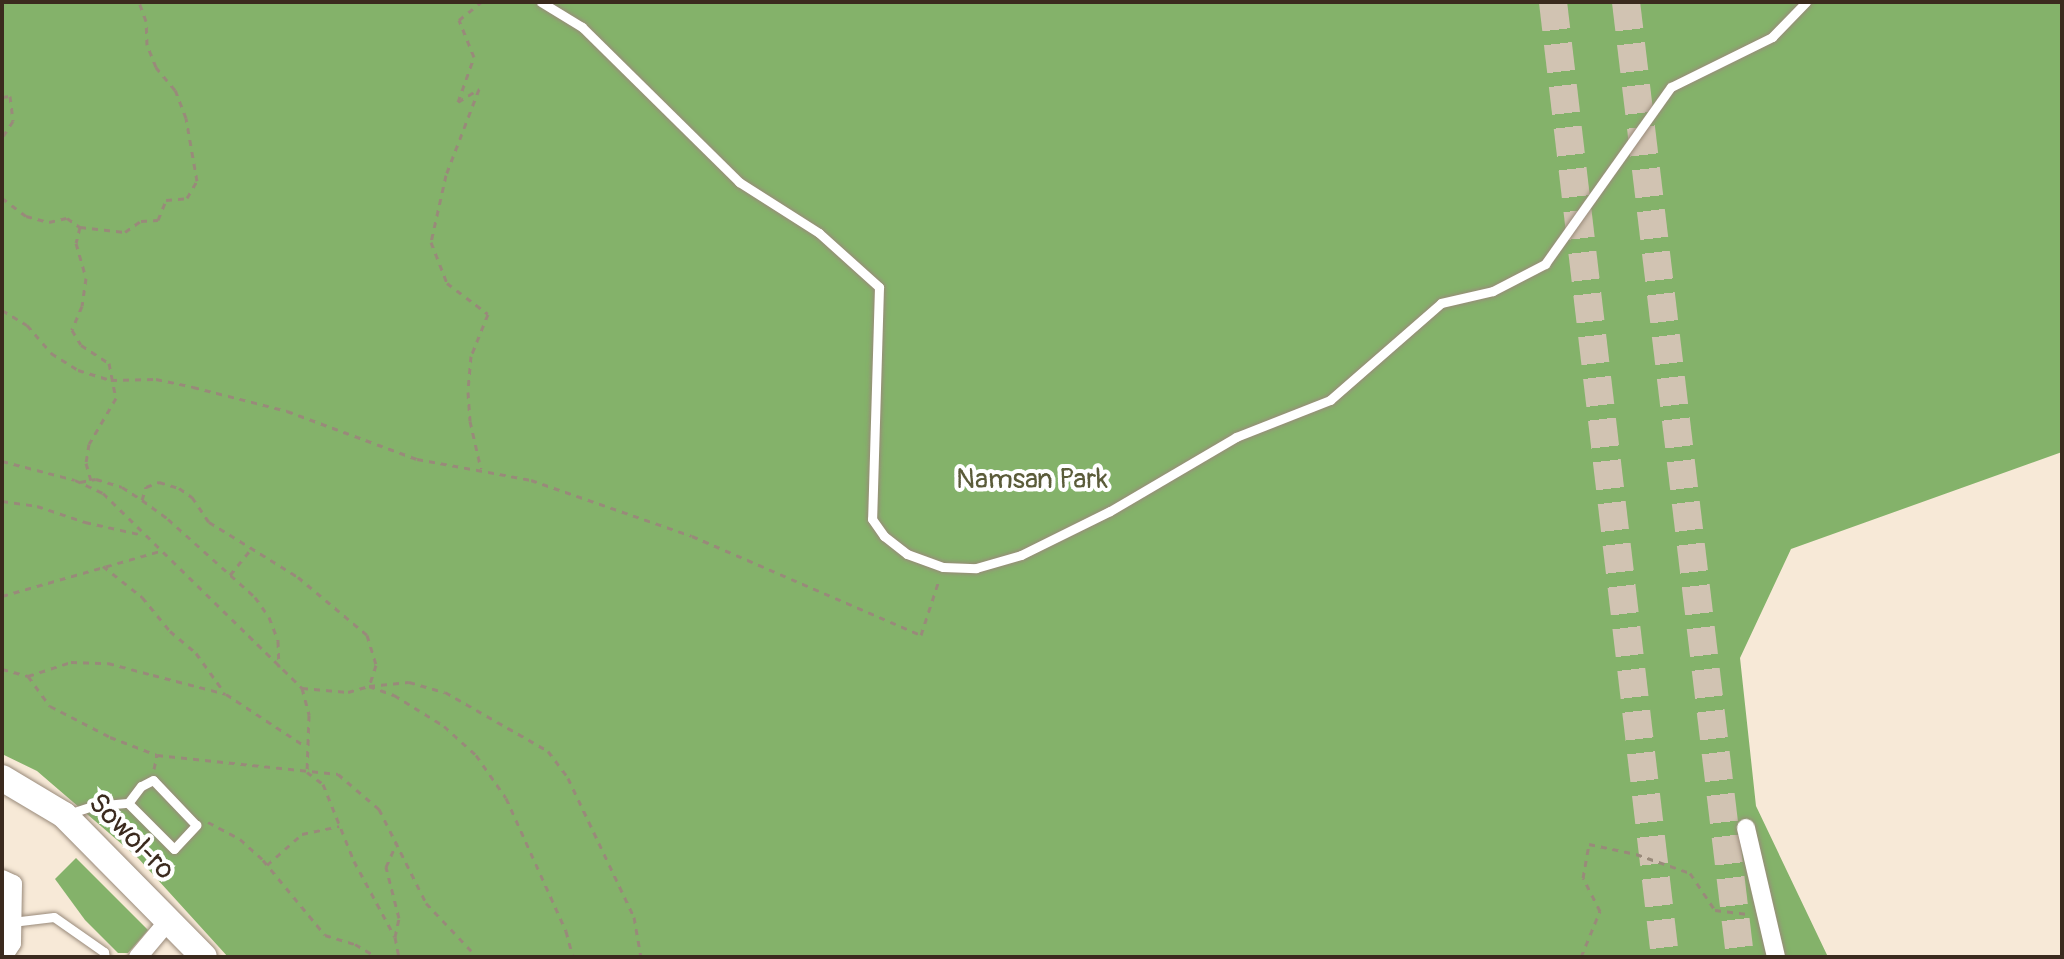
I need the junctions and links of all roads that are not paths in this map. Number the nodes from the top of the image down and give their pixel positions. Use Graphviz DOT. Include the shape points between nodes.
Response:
graph roads {
  1 [pos="541,2"];
  2 [pos="1806,2"];
  3 [pos="2,778"];
  4 [pos="128,803"];
  5 [pos="64,815"];
  6 [pos="1746,828"];
  7 [pos="2,879"];
  8 [pos="169,920"];
  9 [pos="12,922"];
  10 [pos="3,957"];
  11 [pos="105,957"];
  12 [pos="138,957"];
  13 [pos="204,957"];
  14 [pos="1776,957"];
  1 -- 2 [label="lane" via="582,27 739,182 819,233 879,287 872,519 907,554 943,567 976,568 1004,562 1110,511 1236,437 1330,400 1441,303 1493,291 1545,264 1671,87 1772,37"];
  3 -- 5 [label="main road, Sowol-ro"];
  4 -- 4 [label="lane" via="174,849 196,825 153,780"];
  4 -- 5 [label="lane"];
  5 -- 8 [label="main road, Sowol-ro"];
  6 -- 14 [label="street"];
  7 -- 9 [label="street" via="13,884"];
  8 -- 12 [label="street"];
  8 -- 13 [label="main road, Sowol-ro"];
  9 -- 10 [label="street" via="12,943"];
  9 -- 11 [label="lane" via="54,917"];
}
